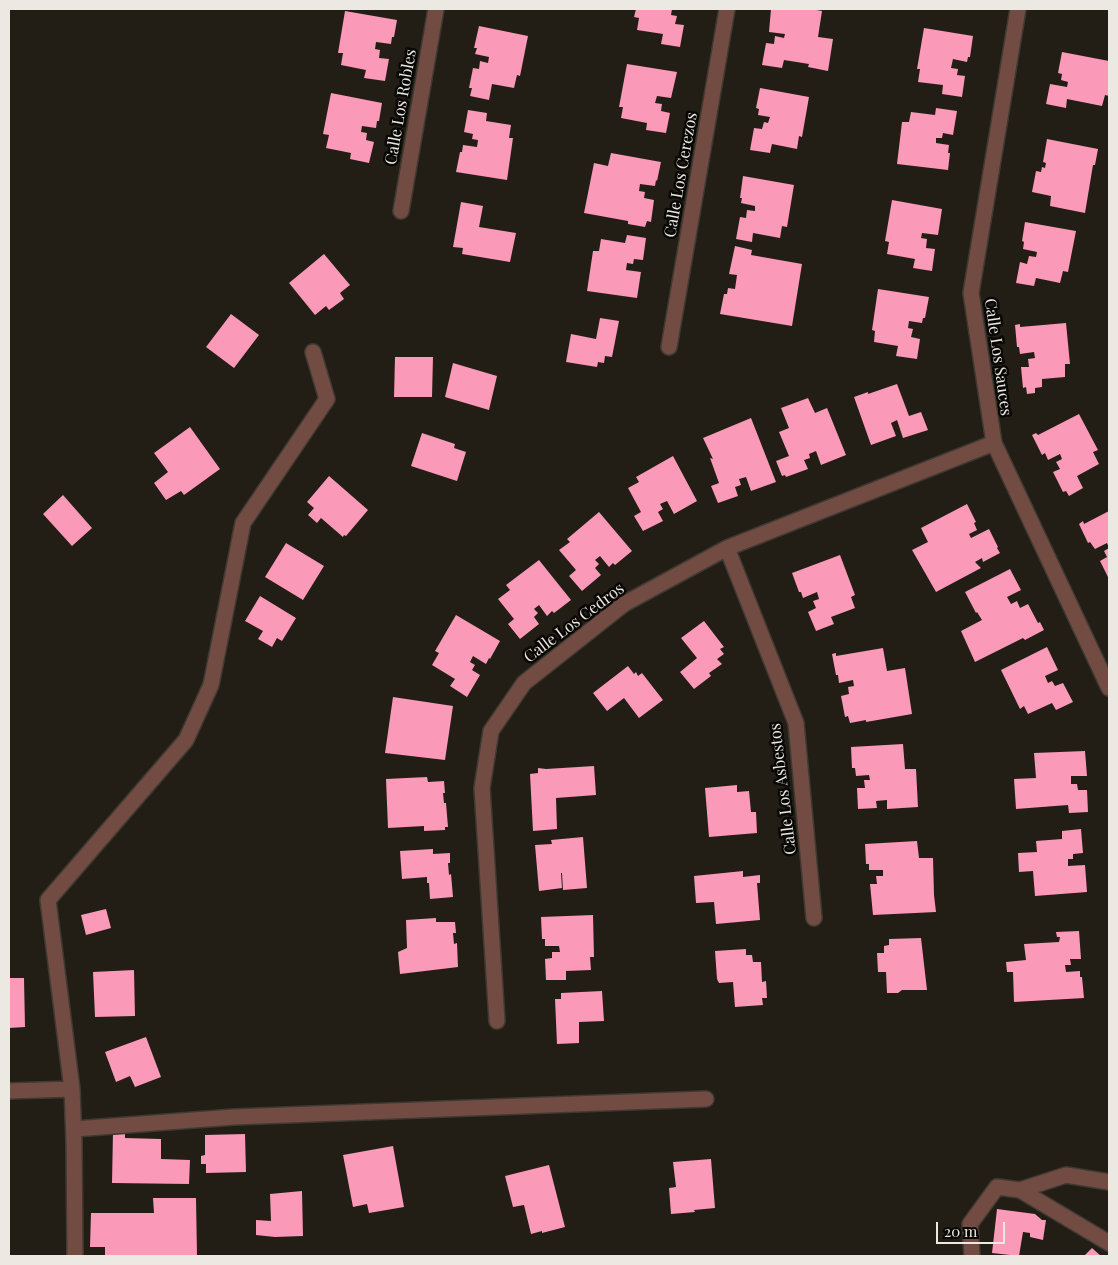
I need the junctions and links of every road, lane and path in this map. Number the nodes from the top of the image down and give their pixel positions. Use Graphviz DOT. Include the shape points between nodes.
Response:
graph roads {
  1 [pos="436,9"];
  2 [pos="727,9"];
  3 [pos="1018,9"];
  4 [pos="401,211"];
  5 [pos="669,347"];
  6 [pos="313,352"];
  7 [pos="994,443"];
  8 [pos="727,548"];
  9 [pos="1109,688"];
  10 [pos="814,918"];
  11 [pos="497,1021"];
  12 [pos="72,1088"];
  13 [pos="9,1091"];
  14 [pos="706,1099"];
  15 [pos="74,1129"];
  16 [pos="1109,1182"];
  17 [pos="1020,1190"];
  18 [pos="1109,1244"];
  19 [pos="75,1256"];
  20 [pos="972,1256"];
  1 -- 4 [label="street, Calle Los Robles"];
  2 -- 5 [label="street, Calle Los Cerezos"];
  3 -- 7 [label="street, Calle Los Sauces" via="971,293"];
  6 -- 12 [label="street" via="327,399 243,523 211,685 186,740 48,900"];
  7 -- 8 [label="street, Calle Los Cedros"];
  7 -- 9 [label="street, Calle Los Sauces"];
  8 -- 10 [label="street, Calle Los Asbestos" via="796,723"];
  8 -- 11 [label="street, Calle Los Cedros" via="624,604 524,684 491,731 482,788"];
  12 -- 13 [label="street"];
  12 -- 15 [label="street"];
  14 -- 15 [label="street" via="234,1117"];
  15 -- 19 [label="street"];
  16 -- 17 [label="street" via="1066,1175"];
  17 -- 18 [label="street"];
  17 -- 20 [label="street" via="998,1187 970,1224"];
}
